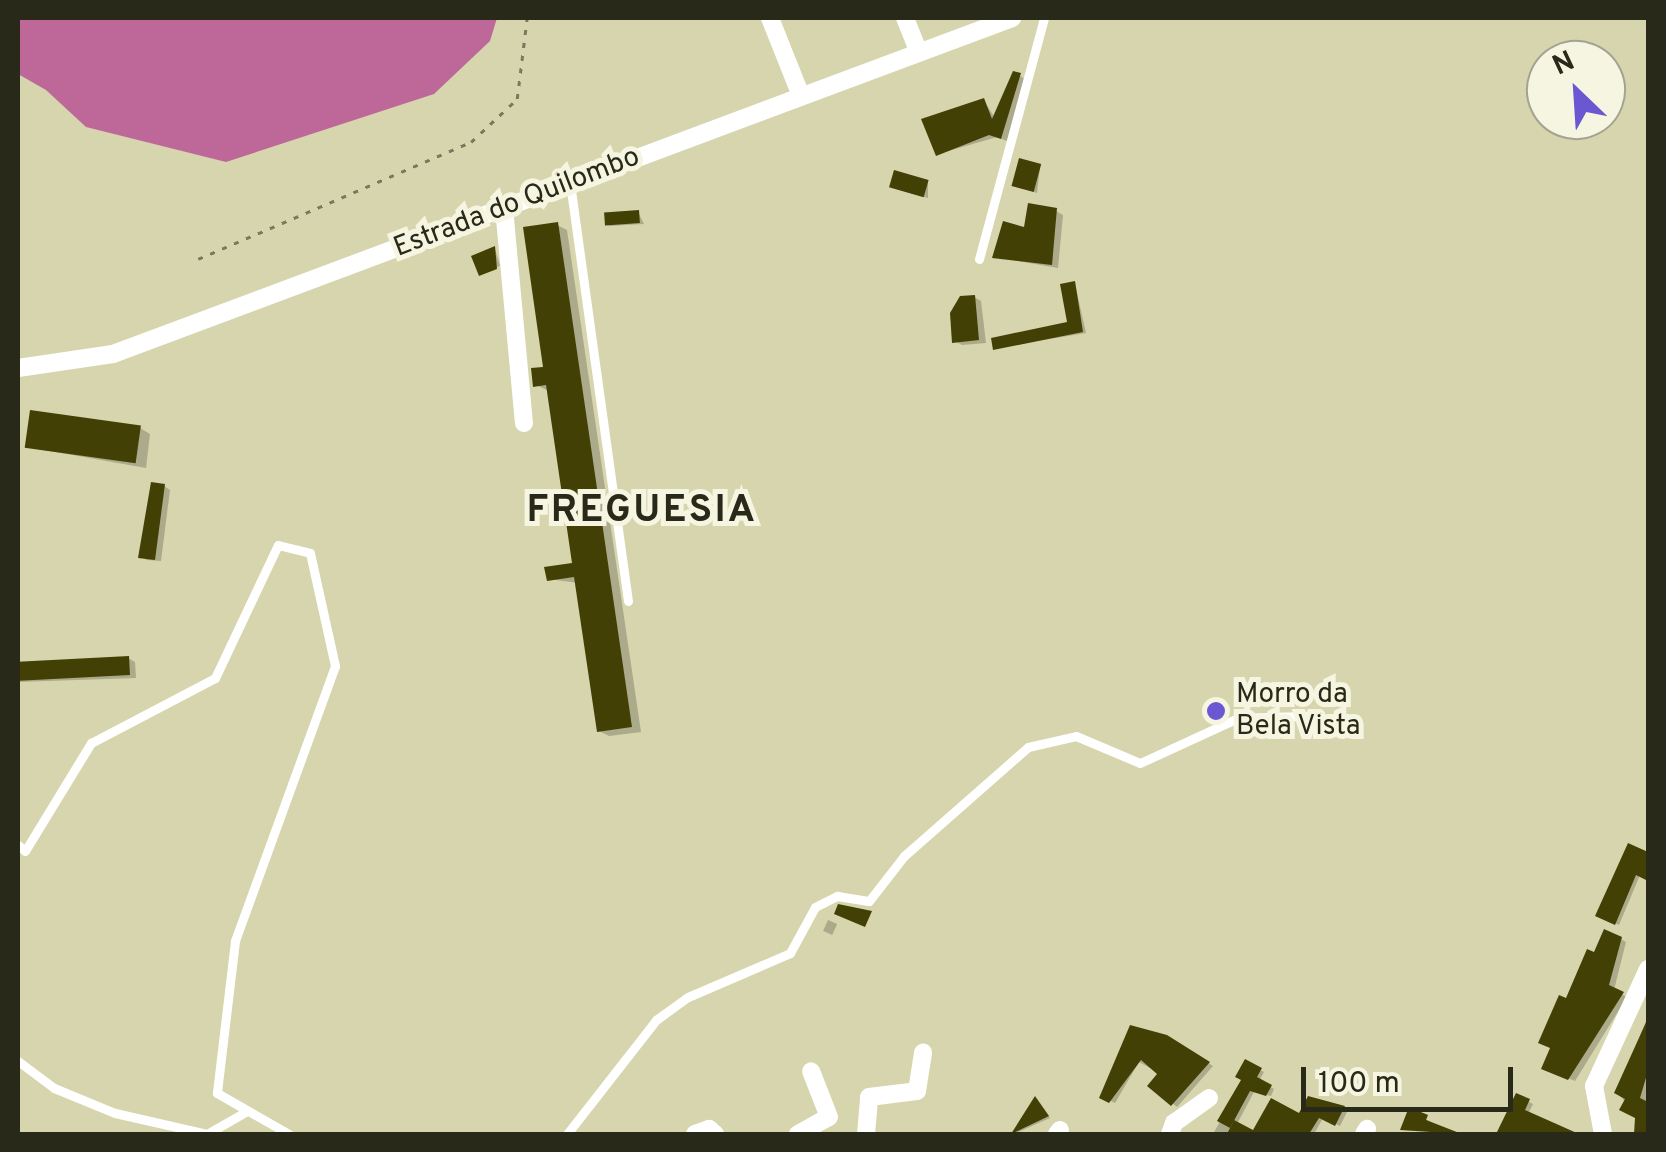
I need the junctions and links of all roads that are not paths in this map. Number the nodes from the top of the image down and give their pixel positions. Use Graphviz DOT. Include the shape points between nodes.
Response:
graph roads {
  1 [pos="770,18"];
  2 [pos="905,18"];
  3 [pos="1044,18"];
  4 [pos="1005,19"];
  5 [pos="919,52"];
  6 [pos="801,96"];
  7 [pos="570,183"];
  8 [pos="504,208"];
  9 [pos="979,259"];
  10 [pos="18,368"];
  11 [pos="524,422"];
  12 [pos="628,600"];
  13 [pos="1306,716"];
  14 [pos="18,845"];
  15 [pos="1648,970"];
  16 [pos="923,1052"];
  17 [pos="18,1061"];
  18 [pos="811,1071"];
  19 [pos="1209,1098"];
  20 [pos="247,1111"];
  21 [pos="207,1134"];
  22 [pos="289,1134"];
  23 [pos="567,1134"];
  24 [pos="695,1134"];
  25 [pos="715,1134"];
  26 [pos="798,1134"];
  27 [pos="866,1134"];
  28 [pos="1170,1134"];
  29 [pos="1603,1134"];
  1 -- 6 [label="street"];
  2 -- 5 [label="street"];
  3 -- 9 [label="lane"];
  4 -- 5 [label="street, Estrada do Quilombo"];
  5 -- 6 [label="street, Estrada do Quilombo"];
  6 -- 7 [label="street, Estrada do Quilombo"];
  7 -- 8 [label="street, Estrada do Quilombo"];
  7 -- 12 [label="lane"];
  8 -- 10 [label="street, Estrada do Quilombo" via="113,354"];
  8 -- 11 [label="street"];
  13 -- 23 [label="lane" via="1238,718 1140,763 1076,736 1028,747 904,856 870,902 837,896 815,907 790,953 688,998 656,1020"];
  14 -- 20 [label="lane" via="25,851 91,744 215,678 278,545 310,553 336,666 234,941 218,1092"];
  15 -- 29 [label="street" via="1594,1086"];
  16 -- 27 [label="street" via="917,1090 869,1096"];
  17 -- 21 [label="lane" via="54,1088 115,1113"];
  18 -- 26 [label="street" via="830,1117"];
  19 -- 28 [label="street" via="1174,1123"];
  20 -- 21 [label="lane"];
  20 -- 22 [label="lane"];
  24 -- 25 [label="street"];
}
